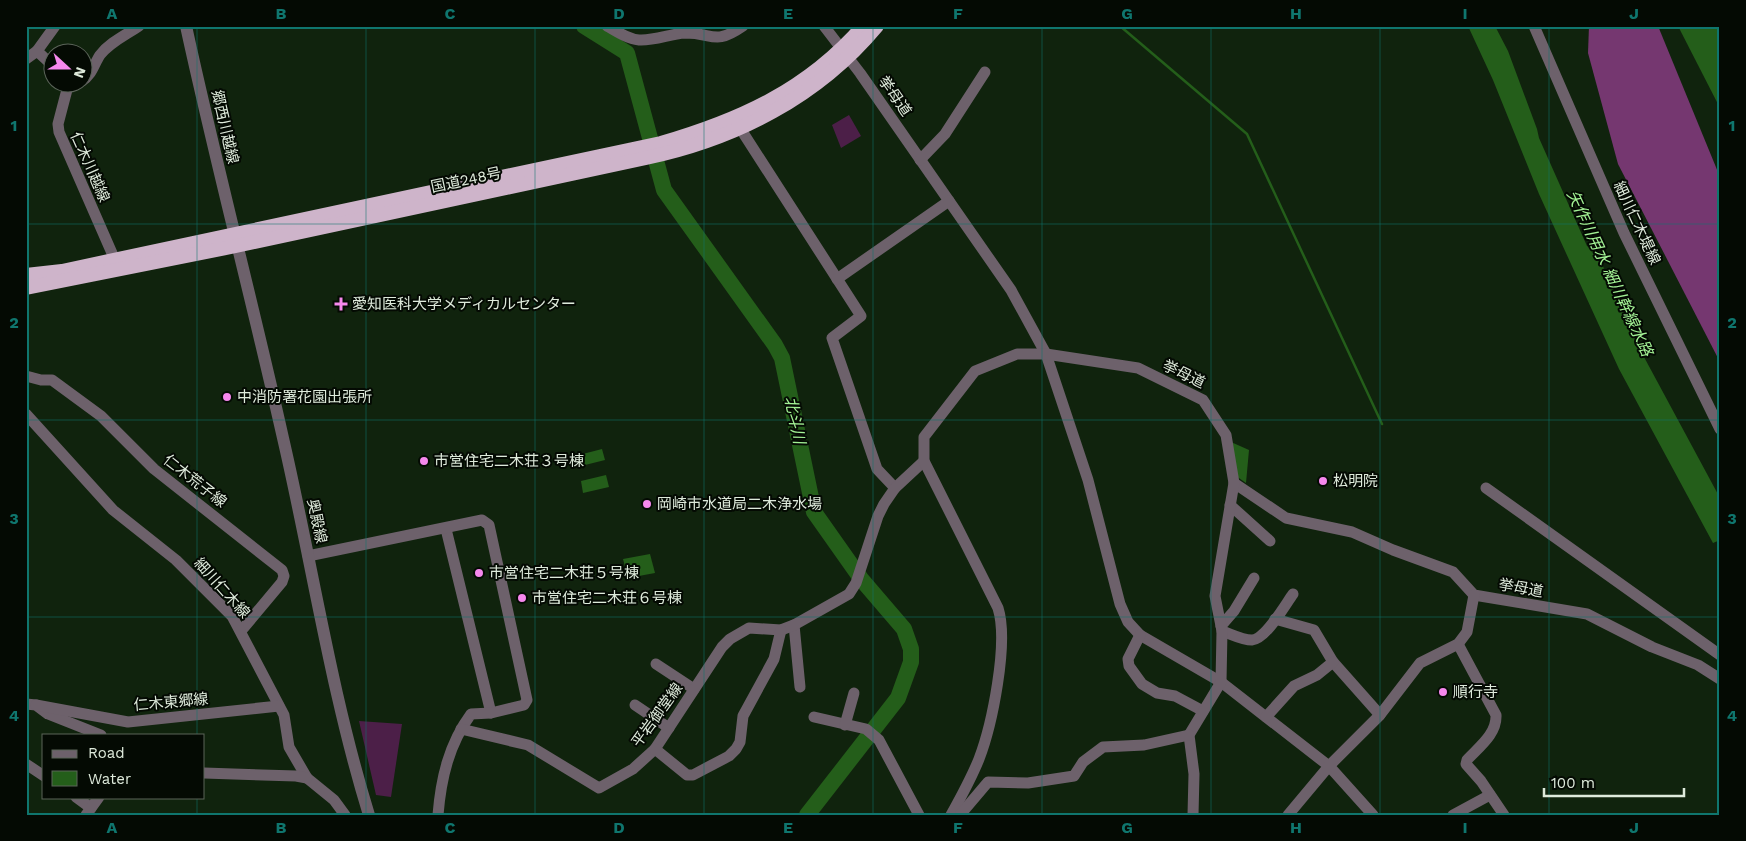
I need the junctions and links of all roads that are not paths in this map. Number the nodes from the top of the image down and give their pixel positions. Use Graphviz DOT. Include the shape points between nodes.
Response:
graph roads {
  1 [pos="46,26"];
  2 [pos="55,26"];
  3 [pos="139,26"];
  4 [pos="186,26"];
  5 [pos="607,26"];
  6 [pos="743,26"];
  7 [pos="824,26"];
  8 [pos="862,26"];
  9 [pos="877,26"];
  10 [pos="1534,26"];
  11 [pos="37,52"];
  12 [pos="846,54"];
  13 [pos="42,57"];
  14 [pos="26,59"];
  15 [pos="92,70"];
  16 [pos="985,72"];
  17 [pos="66,92"];
  18 [pos="740,128"];
  19 [pos="662,149"];
  20 [pos="920,160"];
  21 [pos="949,201"];
  22 [pos="235,240"];
  23 [pos="115,260"];
  24 [pos="26,276"];
  25 [pos="837,279"];
  26 [pos="26,288"];
  27 [pos="1046,354"];
  28 [pos="26,376"];
  29 [pos="26,414"];
  30 [pos="1720,429"];
  31 [pos="924,461"];
  32 [pos="1234,484"];
  33 [pos="895,488"];
  34 [pos="1486,488"];
  35 [pos="1230,505"];
  36 [pos="446,529"];
  37 [pos="1270,541"];
  38 [pos="308,556"];
  39 [pos="1254,578"];
  40 [pos="1292,594"];
  41 [pos="1474,595"];
  42 [pos="1275,619"];
  43 [pos="794,625"];
  44 [pos="1221,629"];
  45 [pos="781,630"];
  46 [pos="241,631"];
  47 [pos="1140,635"];
  48 [pos="1458,644"];
  49 [pos="1720,655"];
  50 [pos="1333,662"];
  51 [pos="656,664"];
  52 [pos="1720,678"];
  53 [pos="1221,682"];
  54 [pos="800,687"];
  55 [pos="694,689"];
  56 [pos="854,693"];
  57 [pos="31,705"];
  58 [pos="279,706"];
  59 [pos="635,706"];
  60 [pos="1203,712"];
  61 [pos="491,713"];
  62 [pos="1380,715"];
  63 [pos="814,717"];
  64 [pos="1266,717"];
  65 [pos="845,725"];
  66 [pos="669,728"];
  67 [pos="461,729"];
  68 [pos="98,734"];
  69 [pos="1190,735"];
  70 [pos="655,749"];
  71 [pos="26,764"];
  72 [pos="1329,766"];
  73 [pos="205,773"];
  74 [pos="42,775"];
  75 [pos="307,778"];
  76 [pos="1490,795"];
  77 [pos="77,798"];
  78 [pos="98,798"];
  79 [pos="88,811"];
  80 [pos="345,815"];
  81 [pos="369,815"];
  82 [pos="438,815"];
  83 [pos="918,815"];
  84 [pos="951,815"];
  85 [pos="960,815"];
  86 [pos="1193,815"];
  87 [pos="1288,815"];
  88 [pos="1373,815"];
  89 [pos="1453,815"];
  90 [pos="1504,815"];
  1 -- 11 [label="street"];
  2 -- 11 [label="street"];
  3 -- 15 [label="street" via="108,46"];
  4 -- 22 [label="street, 郷西川越線"];
  5 -- 6 [label="street" via="639,40 686,33 715,39 730,35"];
  7 -- 12 [label="street, 挙母道"];
  8 -- 12 [label="highway, 国道248号"];
  9 -- 12 [label="highway, 国道248号"];
  10 -- 30 [label="street, 細川仁木堤線" via="1624,233"];
  11 -- 13 [label="street"];
  11 -- 14 [label="street"];
  12 -- 18 [label="highway, 国道248号" via="822,80 762,119"];
  12 -- 19 [label="highway, 国道248号" via="765,104"];
  12 -- 20 [label="street, 挙母道"];
  16 -- 20 [label="street" via="945,134"];
  17 -- 23 [label="street, 仁木川越線" via="59,132"];
  18 -- 19 [label="highway, 国道248号" via="700,144"];
  18 -- 25 [label="street"];
  19 -- 22 [label="highway, 国道248号"];
  20 -- 21 [label="street, 挙母道"];
  21 -- 25 [label="street"];
  21 -- 27 [label="street, 挙母道" via="1011,290"];
  22 -- 23 [label="highway, 国道248号"];
  22 -- 26 [label="highway, 国道248号"];
  22 -- 38 [label="street, 奥殿線" via="284,438"];
  23 -- 24 [label="highway, 国道248号"];
  25 -- 33 [label="street" via="861,316 832,338 877,469"];
  27 -- 31 [label="street" via="1017,354 975,371 924,437"];
  27 -- 32 [label="street, 挙母道" via="1138,368 1203,400 1226,435"];
  27 -- 47 [label="street" via="1088,480 1120,604 1128,622"];
  28 -- 46 [label="street, 仁木荒子線" via="52,380 101,416 154,469 282,570 282,582"];
  29 -- 46 [label="street, 細川仁木線" via="113,510 176,560 232,616"];
  31 -- 33 [label="street"];
  31 -- 84 [label="street" via="998,608 1003,634 985,742"];
  32 -- 35 [label="street"];
  32 -- 41 [label="street" via="1286,518 1352,532 1453,572"];
  33 -- 43 [label="street, 平岩御堂線" via="878,516 856,583 848,594"];
  34 -- 49 [label="street"];
  35 -- 37 [label="street"];
  35 -- 44 [label="street" via="1215,596"];
  36 -- 38 [label="street"];
  36 -- 61 [label="street"];
  36 -- 61 [label="street" via="482,520 489,525 527,700 524,705"];
  38 -- 81 [label="street, 奥殿線"];
  39 -- 44 [label="street"];
  40 -- 42 [label="street"];
  41 -- 48 [label="street" via="1468,632"];
  41 -- 52 [label="street, 挙母道" via="1586,614"];
  42 -- 44 [label="street" via="1254,640"];
  42 -- 50 [label="street" via="1314,630"];
  43 -- 45 [label="street, 平岩御堂線"];
  43 -- 54 [label="street"];
  44 -- 53 [label="street"];
  45 -- 55 [label="street, 平岩御堂線" via="749,628 730,639"];
  45 -- 70 [label="street" via="774,659 743,716 740,742 729,756 687,775"];
  46 -- 58 [label="street, 細川仁木線"];
  47 -- 53 [label="street"];
  47 -- 60 [label="street" via="1128,659 1129,666 1142,684 1157,693 1175,696"];
  48 -- 62 [label="street" via="1420,663"];
  48 -- 76 [label="street" via="1496,715 1497,725 1466,764"];
  50 -- 62 [label="street"];
  50 -- 64 [label="street" via="1317,675 1294,686"];
  51 -- 55 [label="street"];
  53 -- 60 [label="street"];
  53 -- 64 [label="street"];
  55 -- 66 [label="street, 平岩御堂線"];
  56 -- 65 [label="street"];
  57 -- 58 [label="street, 仁木東郷線" via="128,722"];
  57 -- 68 [label="street"];
  58 -- 75 [label="street, 細川仁木線" via="284,715 289,747"];
  59 -- 66 [label="street"];
  60 -- 69 [label="street"];
  61 -- 67 [label="street" via="472,714"];
  62 -- 72 [label="street"];
  63 -- 65 [label="street"];
  64 -- 72 [label="street"];
  65 -- 83 [label="street" via="866,729 879,740"];
  66 -- 70 [label="street, 平岩御堂線"];
  67 -- 70 [label="street, 平岩御堂線" via="528,745 599,788 633,769"];
  67 -- 82 [label="street" via="449,756"];
  69 -- 85 [label="street" via="1144,745 1103,747 1083,762 1074,776 1028,782 988,782"];
  69 -- 86 [label="street" via="1194,774"];
  71 -- 74 [label="street"];
  72 -- 87 [label="street"];
  72 -- 88 [label="street"];
  73 -- 75 [label="street"];
  75 -- 80 [label="street, 細川仁木線" via="334,800"];
  76 -- 89 [label="street"];
  76 -- 90 [label="street"];
  77 -- 79 [label="street"];
  78 -- 79 [label="street"];
}
